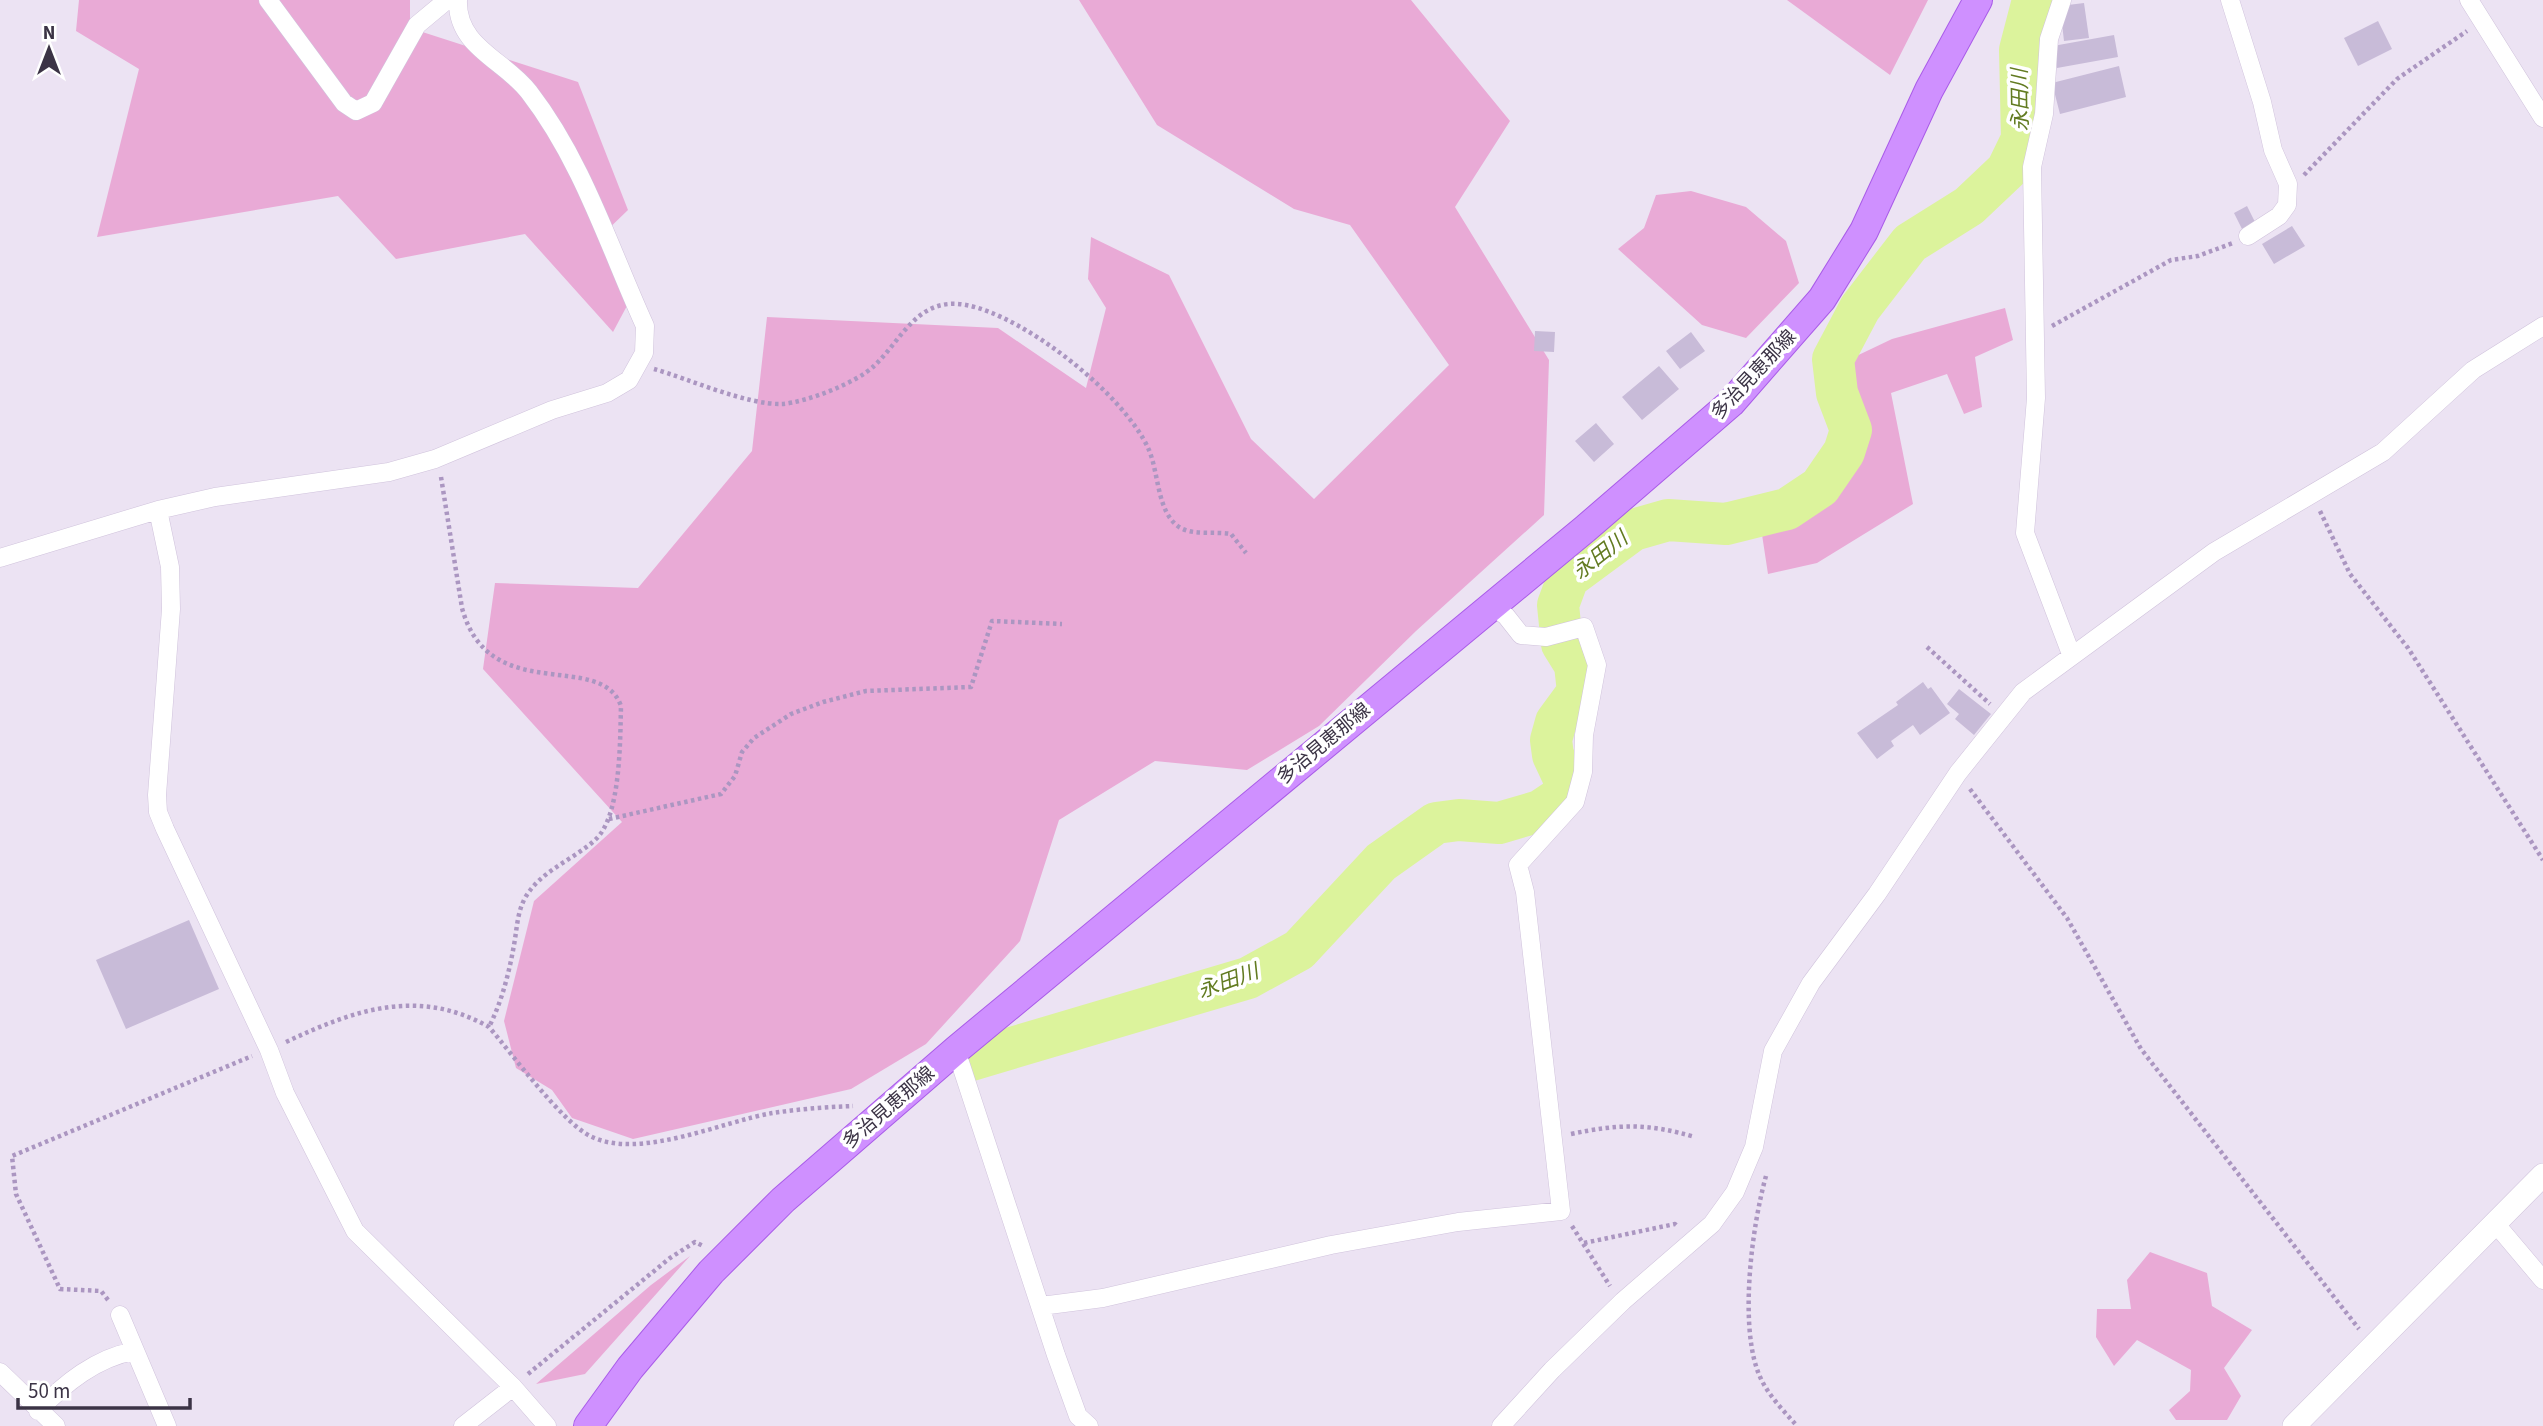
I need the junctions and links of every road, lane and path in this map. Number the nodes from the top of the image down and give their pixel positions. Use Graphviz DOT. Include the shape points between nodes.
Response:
graph roads {
  1 [pos="268,0"];
  2 [pos="1978,0"];
  3 [pos="2062,0"];
  4 [pos="2230,0"];
  5 [pos="2469,0"];
  6 [pos="453,1"];
  7 [pos="2483,23"];
  8 [pos="2543,118"];
  9 [pos="2288,184"];
  10 [pos="2248,236"];
  11 [pos="2543,326"];
  12 [pos="2035,331"];
  13 [pos="640,365"];
  14 [pos="435,459"];
  15 [pos="2312,494"];
  16 [pos="158,510"];
  17 [pos="1246,553"];
  18 [pos="0,558"];
  19 [pos="1492,607"];
  20 [pos="1062,624"];
  21 [pos="1927,647"];
  22 [pos="2071,654"];
  23 [pos="2004,716"];
  24 [pos="1958,773"];
  25 [pos="609,818"];
  26 [pos="2543,860"];
  27 [pos="489,1027"];
  28 [pos="269,1050"];
  29 [pos="956,1050"];
  30 [pos="877,1119"];
  31 [pos="1553,1137"];
  32 [pos="1695,1137"];
  33 [pos="1767,1171"];
  34 [pos="2543,1175"];
  35 [pos="1561,1211"];
  36 [pos="2495,1223"];
  37 [pos="1692,1240"];
  38 [pos="1584,1243"];
  39 [pos="727,1255"];
  40 [pos="2543,1280"];
  41 [pos="1623,1301"];
  42 [pos="1041,1306"];
  43 [pos="120,1315"];
  44 [pos="2372,1347"];
  45 [pos="134,1350"];
  46 [pos="0,1372"];
  47 [pos="513,1387"];
  48 [pos="38,1411"];
  49 [pos="56,1426"];
  50 [pos="167,1426"];
  51 [pos="463,1426"];
  52 [pos="547,1426"];
  53 [pos="588,1426"];
  54 [pos="1089,1426"];
  55 [pos="1501,1426"];
  56 [pos="1797,1426"];
  57 [pos="2294,1426"];
  1 -- 6 [label="street" via="344,103 356,111 373,103 417,25"];
  2 -- 19 [label="main road, 多治見恵那線" via="1929,90 1864,231 1822,299 1731,403"];
  3 -- 12 [label="street" via="2049,39 2044,114 2032,167"];
  4 -- 9 [label="street" via="2273,150"];
  5 -- 7 [label="street"];
  6 -- 13 [label="street" via="460,24 478,48 520,81 566,147 645,326"];
  7 -- 8 [label="street"];
  7 -- 9 [label="path" via="2397,79 2301,179"];
  9 -- 10 [label="street" via="2287,205 2279,216"];
  10 -- 12 [label="path" via="2198,256 2171,260 2066,321"];
  11 -- 15 [label="street" via="2473,370 2383,452"];
  12 -- 22 [label="street" via="2036,397 2025,533"];
  13 -- 14 [label="street" via="629,380 607,393"];
  13 -- 17 [label="path" via="762,402 795,401 856,380 922,314 965,305 1021,328 1113,396 1148,447 1167,515 1180,528 1230,534"];
  14 -- 16 [label="street" via="389,472 215,497"];
  14 -- 25 [label="path" via="450,518 462,608 479,645 496,661 601,684 617,693 621,727"];
  15 -- 22 [label="street" via="2214,552"];
  15 -- 26 [label="path" via="2350,574 2408,648"];
  16 -- 18 [label="street"];
  16 -- 28 [label="street" via="170,567 171,609 158,812"];
  19 -- 29 [label="main road, 多治見恵那線"];
  19 -- 31 [label="street" via="1521,635 1546,637 1584,627 1597,665 1575,802 1518,865"];
  20 -- 25 [label="path" via="992,621 971,687 866,691 823,702 791,714 754,738 721,794"];
  21 -- 23 [label="path"];
  22 -- 23 [label="street" via="2023,692"];
  23 -- 24 [label="street"];
  24 -- 37 [label="street" via="1811,983 1773,1051 1754,1147 1735,1192 1712,1224"];
  24 -- 44 [label="path" via="2067,918 2141,1049"];
  25 -- 27 [label="path" via="595,841 546,874 526,896 507,978"];
  27 -- 28 [label="path" via="474,1018 429,1007 383,1007 347,1014"];
  27 -- 30 [label="path" via="562,1113 592,1138 623,1144 654,1142 773,1113 864,1105"];
  28 -- 43 [label="path" via="12,1156 16,1194 60,1289 101,1291"];
  28 -- 47 [label="street" via="285,1093 355,1231"];
  29 -- 30 [label="main road, 多治見恵那線"];
  29 -- 42 [label="street"];
  30 -- 39 [label="main road, 多治見恵那線"];
  31 -- 32 [label="path" via="1630,1124"];
  31 -- 35 [label="street"];
  33 -- 56 [label="path" via="1751,1251 1752,1347 1765,1385"];
  34 -- 36 [label="street"];
  35 -- 38 [label="path"];
  35 -- 42 [label="street" via="1433,1226 1115,1295"];
  36 -- 40 [label="street"];
  36 -- 44 [label="street"];
  37 -- 38 [label="path" via="1675,1224"];
  37 -- 41 [label="street"];
  38 -- 41 [label="path" via="1601,1276"];
  39 -- 47 [label="path" via="695,1242"];
  39 -- 53 [label="main road, 多治見恵那線" via="630,1368"];
  41 -- 55 [label="street"];
  42 -- 54 [label="street" via="1079,1416"];
  43 -- 45 [label="street"];
  44 -- 57 [label="street"];
  45 -- 48 [label="street" via="84,1371"];
  45 -- 50 [label="street"];
  46 -- 48 [label="street"];
  47 -- 51 [label="street"];
  47 -- 52 [label="street"];
  48 -- 49 [label="street"];
}
